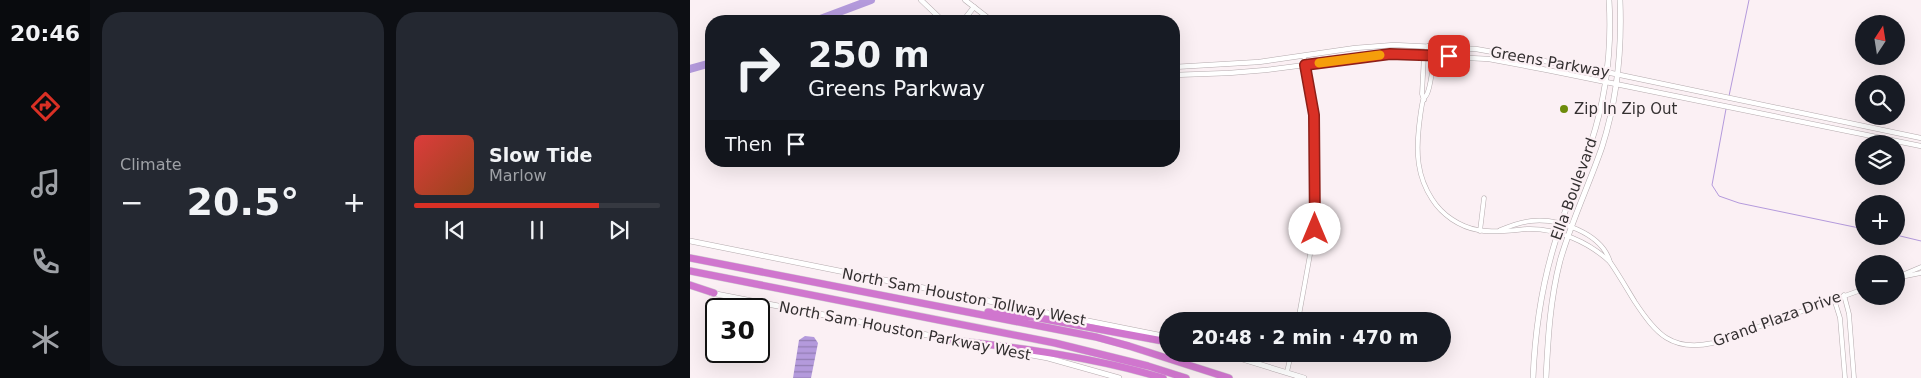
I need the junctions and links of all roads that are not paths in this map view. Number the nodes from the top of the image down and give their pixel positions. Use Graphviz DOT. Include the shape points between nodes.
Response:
graph roads {
  1 [pos="965,0"];
  2 [pos="1609,0"];
  3 [pos="1620,0"];
  4 [pos="922,1"];
  5 [pos="974,7"];
  6 [pos="1610,14"];
  7 [pos="1620,14"];
  8 [pos="937,15"];
  9 [pos="968,15"];
  10 [pos="984,15"];
  11 [pos="1428,46"];
  12 [pos="1370,47"];
  13 [pos="1424,55"];
  14 [pos="1304,56"];
  15 [pos="1371,56"];
  16 [pos="1433,56"];
  17 [pos="1549,61"];
  18 [pos="1305,65"];
  19 [pos="1180,67"];
  20 [pos="1547,70"];
  21 [pos="1606,72"];
  22 [pos="1618,74"];
  23 [pos="1180,75"];
  24 [pos="1605,82"];
  25 [pos="1616,84"];
  26 [pos="1671,86"];
  27 [pos="1669,95"];
  28 [pos="1424,100"];
  29 [pos="1790,111"];
  30 [pos="1788,120"];
  31 [pos="1913,136"];
  32 [pos="1921,138"];
  33 [pos="1910,144"];
  34 [pos="1921,146"];
  35 [pos="1584,162"];
  36 [pos="1595,166"];
  37 [pos="1484,198"];
  38 [pos="1561,224"];
  39 [pos="1571,228"];
  40 [pos="1500,230"];
  41 [pos="1480,231"];
  42 [pos="1557,234"];
  43 [pos="1568,237"];
  44 [pos="690,241"];
  45 [pos="690,258"];
  46 [pos="1610,262"];
  47 [pos="1921,267"];
  48 [pos="690,272"];
  49 [pos="1921,273"];
  50 [pos="1905,274"];
  51 [pos="1905,276"];
  52 [pos="690,287"];
  53 [pos="1855,292"];
  54 [pos="714,293"];
  55 [pos="1844,295"];
  56 [pos="1834,299"];
  57 [pos="922,303"];
  58 [pos="1540,308"];
  59 [pos="1550,310"];
  60 [pos="1300,312"];
  61 [pos="1159,335"];
  62 [pos="950,340"];
  63 [pos="1159,340"];
  64 [pos="1534,354"];
  65 [pos="1547,354"];
  66 [pos="1253,362"];
  67 [pos="1289,362"];
  68 [pos="1287,372"];
  69 [pos="1119,378"];
  70 [pos="1163,378"];
  71 [pos="1186,378"];
  72 [pos="1229,378"];
  73 [pos="1304,378"];
  74 [pos="1532,378"];
  75 [pos="1546,378"];
  76 [pos="1845,378"];
  77 [pos="1854,378"];
  1 -- 5 [label="street"];
  2 -- 6 [label="main road, Ella Boulevard"];
  3 -- 7 [label="main road, Ella Boulevard"];
  4 -- 8 [label="street"];
  5 -- 9 [label="street"];
  5 -- 10 [label="street"];
  6 -- 7 [label="main road"];
  6 -- 21 [label="main road, Ella Boulevard"];
  7 -- 22 [label="main road, Ella Boulevard"];
  11 -- 12 [label="street, Greens Parkway"];
  11 -- 13 [label="street, Grand Plaza Drive"];
  11 -- 16 [label="street"];
  11 -- 17 [label="street, Greens Parkway" via="1484,50"];
  12 -- 14 [label="street, Greens Parkway"];
  12 -- 15 [label="street"];
  13 -- 15 [label="street, Greens Parkway"];
  13 -- 16 [label="street, Greens Parkway"];
  13 -- 28 [label="street, Grand Plaza Drive"];
  14 -- 18 [label="street"];
  14 -- 19 [label="street, Greens Parkway"];
  15 -- 18 [label="street, Greens Parkway"];
  16 -- 20 [label="street, Greens Parkway" via="1489,59"];
  16 -- 28 [label="street, Grand Plaza Drive" via="1428,93"];
  17 -- 20 [label="street"];
  17 -- 21 [label="street, Greens Parkway"];
  18 -- 23 [label="street, Greens Parkway"];
  18 -- 60 [label="street" via="1314,115 1315,227"];
  20 -- 24 [label="street, Greens Parkway"];
  21 -- 22 [label="street, Greens Parkway"];
  21 -- 24 [label="main road, Ella Boulevard"];
  22 -- 25 [label="main road, Ella Boulevard"];
  22 -- 26 [label="street, Greens Parkway"];
  24 -- 25 [label="street, Greens Parkway"];
  24 -- 35 [label="main road, Ella Boulevard"];
  25 -- 27 [label="street, Greens Parkway"];
  25 -- 36 [label="main road, Ella Boulevard"];
  26 -- 27 [label="street"];
  26 -- 29 [label="street, Greens Parkway"];
  27 -- 30 [label="street, Greens Parkway"];
  28 -- 41 [label="street, Grand Plaza Drive" via="1417,164 1427,192 1446,216"];
  29 -- 30 [label="street"];
  29 -- 31 [label="street, Greens Parkway"];
  30 -- 33 [label="street, Greens Parkway"];
  31 -- 32 [label="street, Greens Parkway"];
  31 -- 33 [label="street"];
  33 -- 34 [label="street, Greens Parkway"];
  35 -- 36 [label="main road"];
  35 -- 38 [label="main road, Ella Boulevard"];
  36 -- 39 [label="main road, Ella Boulevard"];
  37 -- 41 [label="street"];
  38 -- 39 [label="street, Grand Plaza Drive"];
  38 -- 40 [label="street, Grand Plaza Drive" via="1532,221"];
  38 -- 42 [label="main road, Ella Boulevard"];
  39 -- 43 [label="main road, Ella Boulevard"];
  39 -- 46 [label="street, Grand Plaza Drive" via="1598,243"];
  40 -- 41 [label="street, Grand Plaza Drive"];
  40 -- 42 [label="street, Grand Plaza Drive" via="1534,229"];
  42 -- 43 [label="street, Grand Plaza Drive"];
  42 -- 58 [label="main road, Ella Boulevard"];
  43 -- 46 [label="street, Grand Plaza Drive" via="1593,248"];
  43 -- 59 [label="main road, Ella Boulevard"];
  44 -- 61 [label="main road"];
  45 -- 57 [label="highway, North Sam Houston Tollway West"];
  46 -- 56 [label="street, Grand Plaza Drive" via="1647,321 1660,335 1688,346 1713,343"];
  47 -- 50 [label="street"];
  48 -- 71 [label="highway, North Sam Houston Tollway West" via="1055,343"];
  49 -- 51 [label="street"];
  52 -- 54 [label="highway"];
  53 -- 55 [label="street, Grand Plaza Drive"];
  54 -- 62 [label="main road, North Sam Houston Parkway West"];
  55 -- 56 [label="street, Grand Plaza Drive"];
  55 -- 77 [label="street" via="1849,314"];
  56 -- 76 [label="street" via="1840,318"];
  57 -- 63 [label="highway" via="1039,318"];
  57 -- 72 [label="highway, North Sam Houston Tollway West" via="1096,337"];
  58 -- 59 [label="main road"];
  58 -- 64 [label="main road, Ella Boulevard"];
  59 -- 65 [label="main road, Ella Boulevard"];
  62 -- 69 [label="main road, North Sam Houston Parkway West" via="1048,358"];
  62 -- 70 [label="highway" via="1076,357"];
  64 -- 65 [label="main road"];
  64 -- 74 [label="main road, Ella Boulevard"];
  65 -- 75 [label="main road, Ella Boulevard"];
  66 -- 68 [label="main road"];
  67 -- 68 [label="street"];
  68 -- 73 [label="main road"];
}
